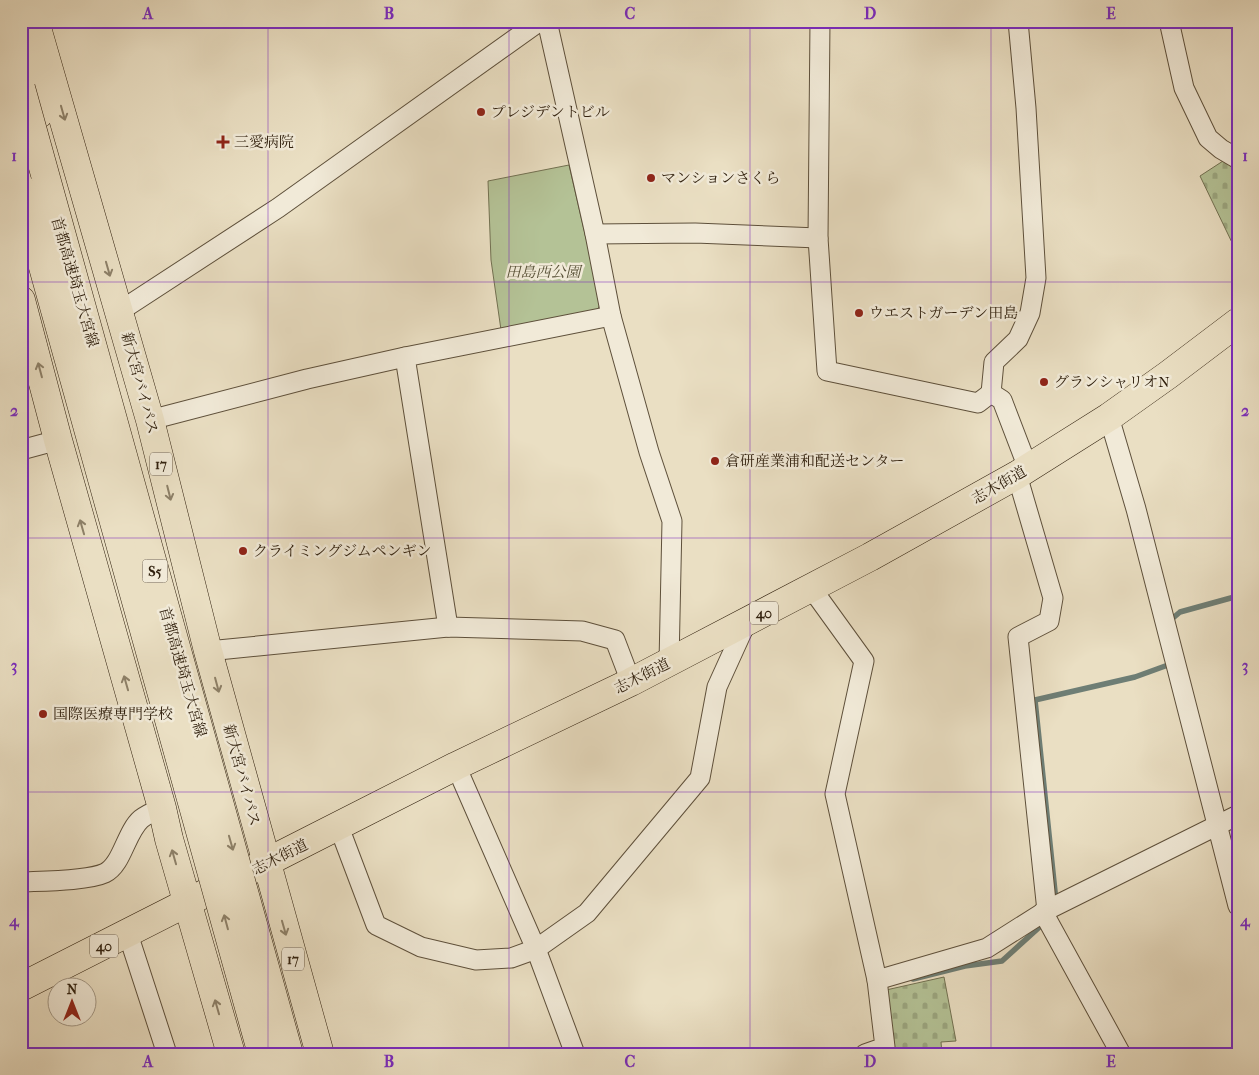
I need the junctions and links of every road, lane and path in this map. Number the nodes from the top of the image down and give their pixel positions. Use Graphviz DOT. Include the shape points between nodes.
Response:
graph roads {
  1 [pos="35,21"];
  2 [pos="540,21"];
  3 [pos="547,21"];
  4 [pos="820,21"];
  5 [pos="1018,21"];
  6 [pos="1169,21"];
  7 [pos="21,48"];
  8 [pos="34,79"];
  9 [pos="1238,159"];
  10 [pos="21,188"];
  11 [pos="21,214"];
  12 [pos="595,234"];
  13 [pos="818,238"];
  14 [pos="21,300"];
  15 [pos="120,311"];
  16 [pos="611,316"];
  17 [pos="1238,322"];
  18 [pos="404,357"];
  19 [pos="991,393"];
  20 [pos="1109,418"];
  21 [pos="150,420"];
  22 [pos="58,440"];
  23 [pos="21,450"];
  24 [pos="1023,472"];
  25 [pos="812,589"];
  26 [pos="747,621"];
  27 [pos="448,627"];
  28 [pos="208,651"];
  29 [pos="669,663"];
  30 [pos="631,682"];
  31 [pos="456,766"];
  32 [pos="228,803"];
  33 [pos="162,808"];
  34 [pos="1238,815"];
  35 [pos="189,819"];
  36 [pos="1218,826"];
  37 [pos="339,827"];
  38 [pos="266,864"];
  39 [pos="21,882"];
  40 [pos="188,904"];
  41 [pos="1238,906"];
  42 [pos="1045,911"];
  43 [pos="128,934"];
  44 [pos="267,938"];
  45 [pos="536,949"];
  46 [pos="226,955"];
  47 [pos="877,980"];
  48 [pos="21,987"];
  49 [pos="167,1054"];
  50 [pos="231,1054"];
  51 [pos="253,1054"];
  52 [pos="262,1054"];
  53 [pos="289,1054"];
  54 [pos="299,1054"];
  55 [pos="320,1054"];
  56 [pos="575,1054"];
  57 [pos="865,1054"];
  58 [pos="1121,1054"];
  1 -- 8 [label="main road, 新大宮バイパス / 17"];
  2 -- 15 [label="street" via="278,208"];
  3 -- 12 [label="street"];
  4 -- 13 [label="street"];
  5 -- 19 [label="street" via="1036,278 1030,313 1018,339 994,362"];
  6 -- 9 [label="street" via="1184,88 1208,138"];
  7 -- 8 [label="main road, 新大宮バイパス / 17"];
  8 -- 15 [label="main road, 新大宮バイパス / 17, one-way"];
  8 -- 32 [label="main road, 新大宮バイパス / 17"];
  8 -- 53 [label="main road, 首都高速埼玉大宮線 / S5, one-way, bridge"];
  52 -- 10 [label="main road, 首都高速埼玉大宮線 / S5, one-way, bridge"];
  11 -- 35 [label="main road"];
  12 -- 13 [label="street" via="695,233"];
  12 -- 16 [label="street"];
  13 -- 19 [label="street" via="827,371 978,403"];
  22 -- 14 [label="main road, one-way"];
  15 -- 21 [label="main road, 新大宮バイパス / 17"];
  16 -- 18 [label="street"];
  16 -- 29 [label="street" via="672,521"];
  17 -- 20 [label="main road, 志木街道 / 40"];
  18 -- 21 [label="street"];
  18 -- 27 [label="street"];
  19 -- 24 [label="street" via="1002,400"];
  20 -- 24 [label="main road, 志木街道 / 40"];
  20 -- 36 [label="street" via="1136,509"];
  21 -- 28 [label="main road, 新大宮バイパス / 17, one-way"];
  22 -- 23 [label="street"];
  33 -- 22 [label="main road, one-way"];
  24 -- 25 [label="main road, 志木街道 / 40"];
  24 -- 42 [label="street" via="1053,598 1049,621 1018,638"];
  25 -- 26 [label="main road, 志木街道 / 40"];
  25 -- 47 [label="street" via="864,661 835,794"];
  26 -- 29 [label="main road, 志木街道 / 40"];
  26 -- 45 [label="street" via="717,687 700,778 587,913"];
  27 -- 28 [label="street"];
  27 -- 30 [label="street" via="582,631 615,640"];
  28 -- 38 [label="main road, 新大宮バイパス / 17, one-way"];
  29 -- 30 [label="main road, 志木街道 / 40"];
  30 -- 31 [label="main road, 志木街道 / 40"];
  31 -- 37 [label="main road, 志木街道 / 40"];
  31 -- 45 [label="street"];
  33 -- 39 [label="street" via="141,819 107,872 91,877"];
  40 -- 33 [label="main road, one-way"];
  34 -- 36 [label="street"];
  36 -- 41 [label="street"];
  36 -- 42 [label="street"];
  37 -- 38 [label="main road, 志木街道 / 40"];
  37 -- 45 [label="street" via="376,925 420,947 476,960 511,958"];
  38 -- 40 [label="main road, 志木街道 / 40"];
  38 -- 55 [label="main road, 17, one-way"];
  40 -- 43 [label="main road, 志木街道 / 40"];
  50 -- 40 [label="main road, one-way"];
  42 -- 47 [label="street" via="988,948"];
  42 -- 58 [label="street"];
  43 -- 48 [label="main road, 志木街道 / 40"];
  43 -- 49 [label="street"];
  44 -- 54 [label="main road, 17"];
  45 -- 56 [label="street"];
  46 -- 51 [label="main road"];
  47 -- 57 [label="street" via="884,1047"];
}
